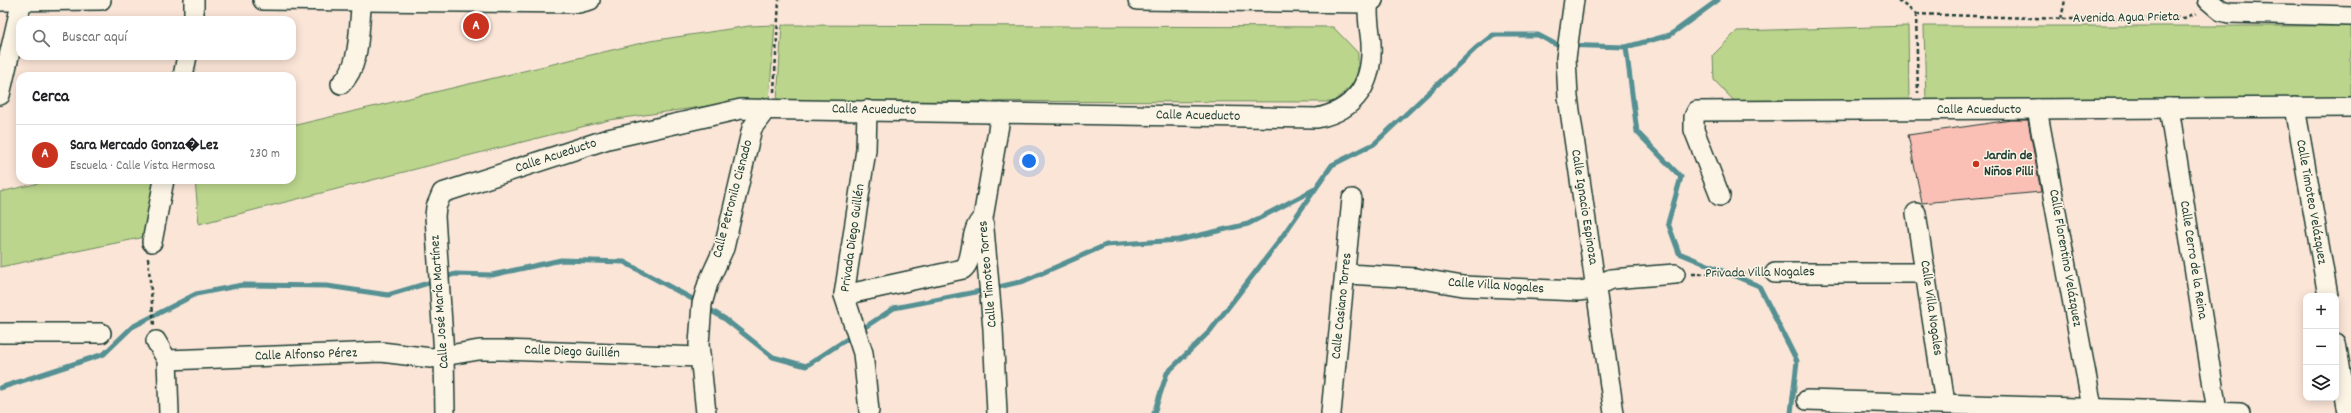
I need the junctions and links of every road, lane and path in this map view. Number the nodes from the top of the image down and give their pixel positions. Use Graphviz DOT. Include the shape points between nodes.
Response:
graph roads {
  1 [pos="22,0"];
  2 [pos="101,0"];
  3 [pos="194,0"];
  4 [pos="263,0"];
  5 [pos="590,0"];
  6 [pos="779,0"];
  7 [pos="1138,0"];
  8 [pos="1177,0"];
  9 [pos="1574,0"];
  10 [pos="1898,0"];
  11 [pos="2064,0"];
  12 [pos="0,1"];
  13 [pos="362,1"];
  14 [pos="461,1"];
  15 [pos="1271,1"];
  16 [pos="1370,1"];
  17 [pos="2209,1"];
  18 [pos="1916,14"];
  19 [pos="18,16"];
  20 [pos="195,16"];
  21 [pos="2351,16"];
  22 [pos="2061,19"];
  23 [pos="16,26"];
  24 [pos="186,60"];
  25 [pos="184,72"];
  26 [pos="341,84"];
  27 [pos="0,95"];
  28 [pos="2295,107"];
  29 [pos="2351,107"];
  30 [pos="770,108"];
  31 [pos="2169,108"];
  32 [pos="2037,109"];
  33 [pos="867,110"];
  34 [pos="1918,110"];
  35 [pos="1000,112"];
  36 [pos="163,184"];
  37 [pos="442,193"];
  38 [pos="1720,196"];
  39 [pos="1352,199"];
  40 [pos="1916,213"];
  41 [pos="983,225"];
  42 [pos="152,242"];
  43 [pos="1775,273"];
  44 [pos="1926,273"];
  45 [pos="1347,274"];
  46 [pos="1675,274"];
  47 [pos="1596,285"];
  48 [pos="2327,293"];
  49 [pos="844,295"];
  50 [pos="0,333"];
  51 [pos="101,333"];
  52 [pos="156,341"];
  53 [pos="444,355"];
  54 [pos="700,357"];
  55 [pos="167,360"];
  56 [pos="2339,361"];
  57 [pos="1807,400"];
  58 [pos="1945,403"];
  59 [pos="2103,409"];
  60 [pos="868,411"];
  61 [pos="2218,411"];
  62 [pos="169,413"];
  63 [pos="446,413"];
  64 [pos="706,413"];
  65 [pos="998,413"];
  66 [pos="1331,413"];
  67 [pos="1614,413"];
  68 [pos="2240,413"];
  69 [pos="2348,413"];
  1 -- 2 [label="street"];
  1 -- 12 [label="street"];
  1 -- 19 [label="street"];
  3 -- 20 [label="street"];
  4 -- 13 [label="street"];
  5 -- 14 [label="street" via="578,3"];
  6 -- 30 [label="path"];
  7 -- 8 [label="street"];
  8 -- 15 [label="street"];
  9 -- 47 [label="street, Calle Ignacio Espinoza" via="1566,56 1570,115"];
  10 -- 18 [label="path"];
  11 -- 22 [label="path"];
  13 -- 14 [label="street"];
  13 -- 26 [label="street" via="355,59 348,78"];
  15 -- 16 [label="street"];
  16 -- 35 [label="street, Calle Acueducto" via="1371,58 1365,85 1340,111 1317,118"];
  17 -- 21 [label="street" via="2221,11 2229,13"];
  17 -- 22 [label="path, Avenida Agua Prieta" via="2193,16 2184,18"];
  18 -- 22 [label="path, Avenida Agua Prieta"];
  18 -- 34 [label="path"];
  23 -- 27 [label="street"];
  24 -- 25 [label="street"];
  28 -- 29 [label="street, Calle Acueducto"];
  28 -- 31 [label="street, Calle Acueducto"];
  28 -- 48 [label="street, Calle Timoteo Velázquez"];
  30 -- 33 [label="street, Calle Acueducto"];
  30 -- 37 [label="street, Calle Acueducto" via="741,108 608,139"];
  30 -- 54 [label="street, Calle Petronilo Cisnado" via="752,128 724,248 705,294 700,322"];
  31 -- 32 [label="street, Calle Acueducto"];
  31 -- 61 [label="street, Calle Cerro de la Reina"];
  32 -- 34 [label="street, Calle Acueducto"];
  32 -- 59 [label="street, Calle Florentino Velázquez"];
  33 -- 35 [label="street, Calle Acueducto"];
  33 -- 49 [label="street, Privada Diego Guillén" via="866,150"];
  34 -- 38 [label="street, Calle Acueducto" via="1697,112 1694,117 1694,130"];
  35 -- 41 [label="street, Calle Timoteo Torres"];
  36 -- 42 [label="street"];
  37 -- 53 [label="street, Calle José María Martínez" via="435,216"];
  39 -- 45 [label="street, Calle Casiano Torres"];
  40 -- 44 [label="street, Calle Villa Nogales"];
  41 -- 49 [label="street" via="975,228 968,264 963,269"];
  41 -- 65 [label="street, Calle Timoteo Torres"];
  42 -- 52 [label="path" via="148,259"];
  43 -- 44 [label="street, Privada Villa Nogales"];
  43 -- 46 [label="path, Privada Villa Nogales"];
  44 -- 58 [label="street, Calle Villa Nogales"];
  45 -- 47 [label="street, Calle Villa Nogales" via="1416,278 1463,286 1578,291"];
  45 -- 66 [label="street, Calle Casiano Torres"];
  46 -- 47 [label="street" via="1612,279"];
  47 -- 67 [label="street, Calle Ignacio Espinoza"];
  49 -- 60 [label="street, Privada Diego Guillén" via="863,353"];
  50 -- 51 [label="street"];
  52 -- 55 [label="street"];
  53 -- 54 [label="street, Calle Diego Guillén" via="479,350 503,350"];
  53 -- 55 [label="street, Calle Alfonso Pérez" via="424,358 381,352"];
  53 -- 63 [label="street, Calle José María Martínez"];
  54 -- 64 [label="street, Calle Petronilo Cisnado"];
  55 -- 62 [label="street"];
  56 -- 69 [label="street"];
  57 -- 58 [label="street"];
  58 -- 59 [label="street"];
  59 -- 61 [label="street"];
  61 -- 68 [label="street"];
}
